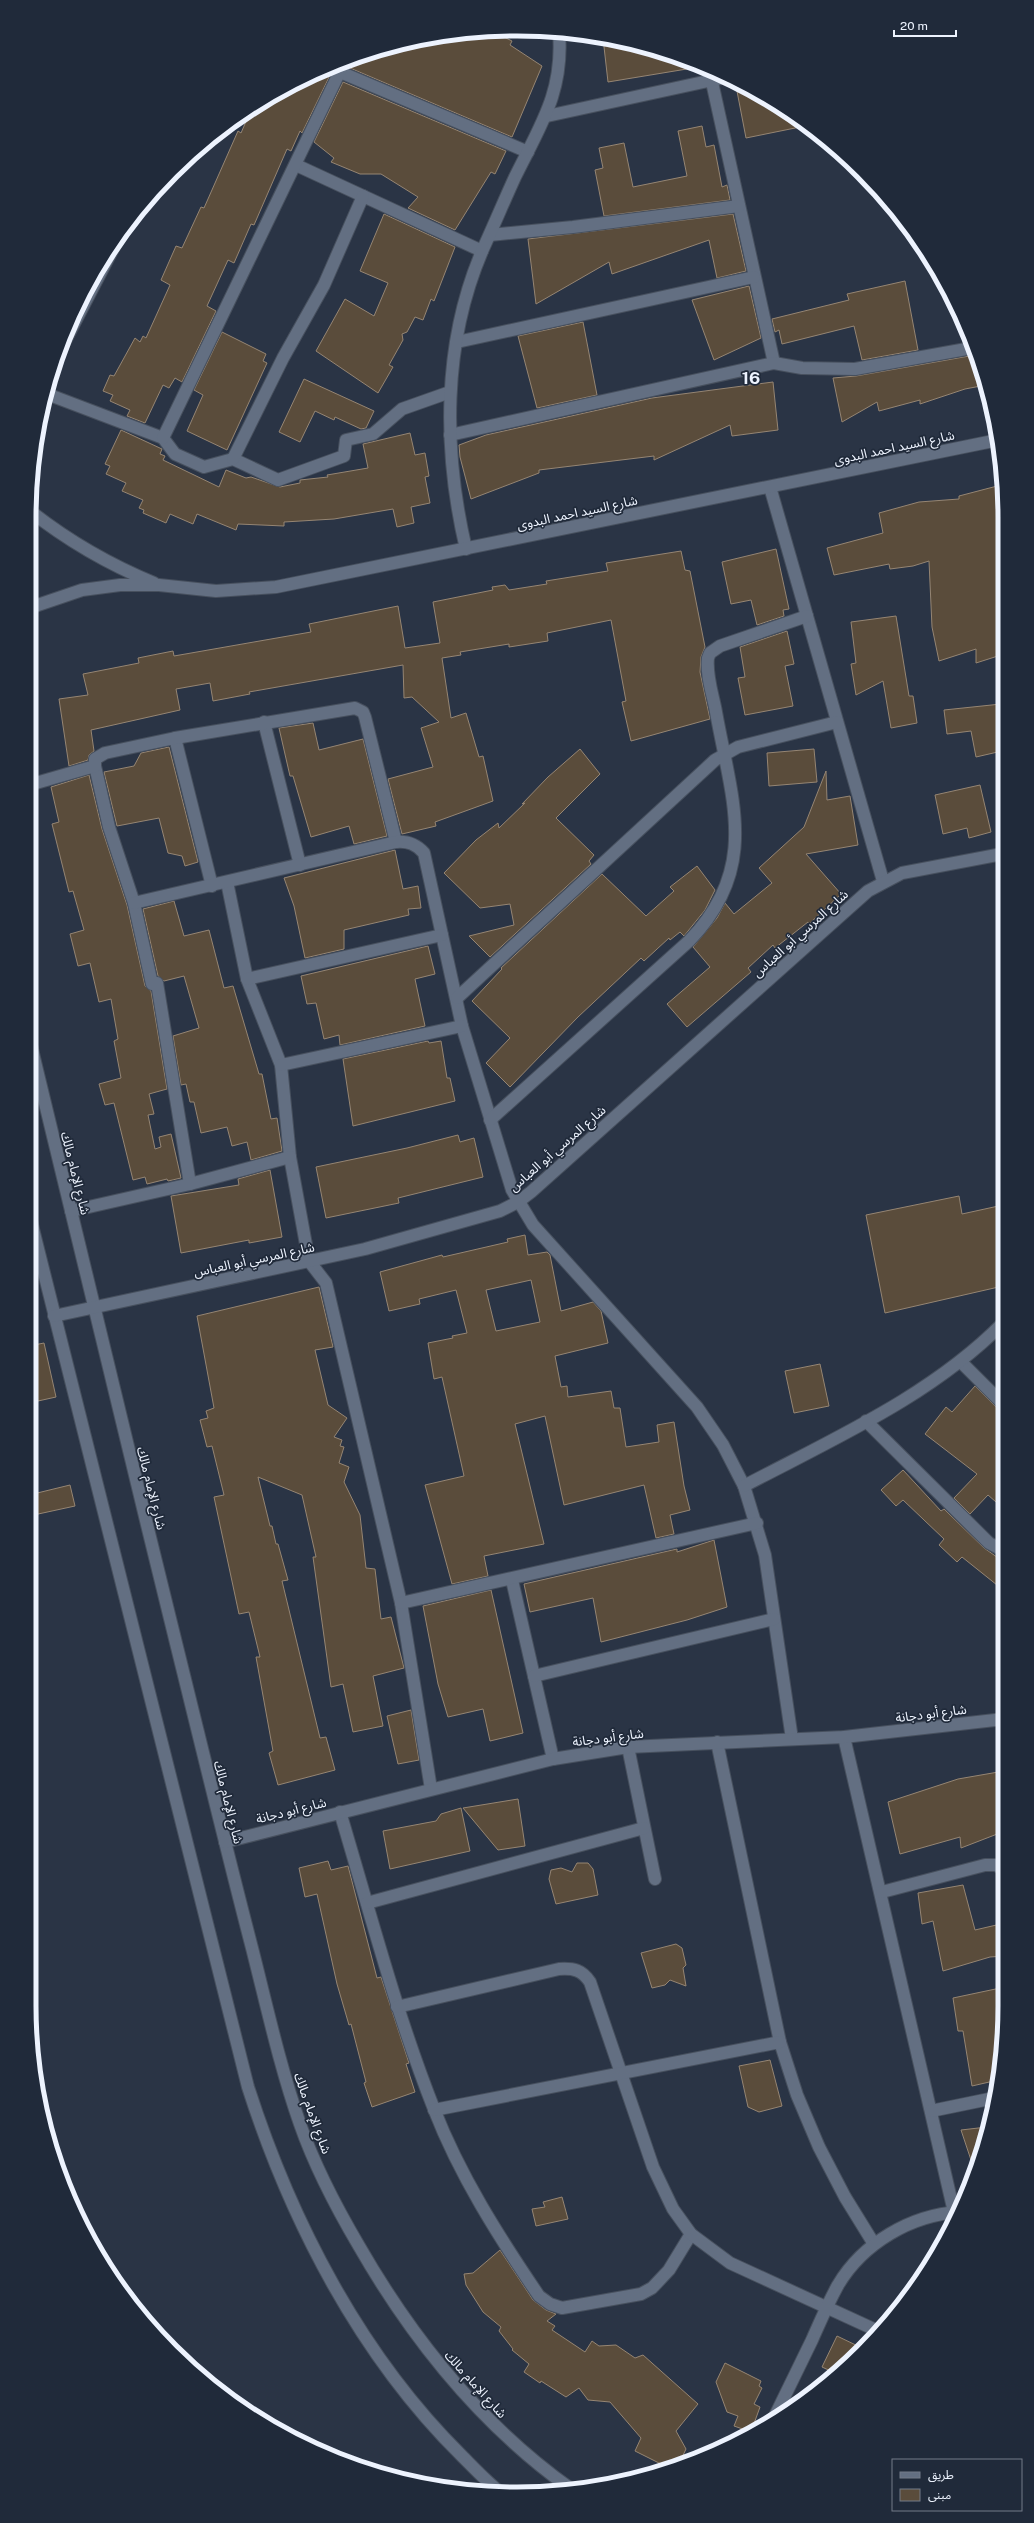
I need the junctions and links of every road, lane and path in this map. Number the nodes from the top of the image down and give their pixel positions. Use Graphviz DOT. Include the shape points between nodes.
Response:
graph roads {
  1 [pos="560,38"];
  2 [pos="344,69"];
  3 [pos="341,70"];
  4 [pos="711,78"];
  5 [pos="714,79"];
  6 [pos="547,116"];
  7 [pos="528,152"];
  8 [pos="296,165"];
  9 [pos="363,196"];
  10 [pos="739,206"];
  11 [pos="490,235"];
  12 [pos="482,251"];
  13 [pos="754,277"];
  14 [pos="457,342"];
  15 [pos="967,349"];
  16 [pos="774,363"];
  17 [pos="450,392"];
  18 [pos="51,396"];
  19 [pos="450,435"];
  20 [pos="163,438"];
  21 [pos="992,441"];
  22 [pos="233,459"];
  23 [pos="770,487"];
  24 [pos="36,515"];
  25 [pos="466,549"];
  26 [pos="159,585"];
  27 [pos="36,606"];
  28 [pos="807,616"];
  29 [pos="264,722"];
  30 [pos="837,722"];
  31 [pos="175,738"];
  32 [pos="723,754"];
  33 [pos="94,766"];
  34 [pos="36,783"];
  35 [pos="396,842"];
  36 [pos="998,855"];
  37 [pos="300,865"];
  38 [pos="883,881"];
  39 [pos="227,882"];
  40 [pos="212,886"];
  41 [pos="134,903"];
  42 [pos="442,935"];
  43 [pos="247,980"];
  44 [pos="457,998"];
  45 [pos="462,1026"];
  46 [pos="281,1065"];
  47 [pos="36,1067"];
  48 [pos="490,1120"];
  49 [pos="290,1157"];
  50 [pos="190,1184"];
  51 [pos="518,1202"];
  52 [pos="71,1211"];
  53 [pos="36,1255"];
  54 [pos="309,1261"];
  55 [pos="94,1308"];
  56 [pos="54,1316"];
  57 [pos="998,1328"];
  58 [pos="961,1362"];
  59 [pos="998,1399"];
  60 [pos="866,1421"];
  61 [pos="744,1486"];
  62 [pos="756,1523"];
  63 [pos="998,1548"];
  64 [pos="512,1580"];
  65 [pos="401,1603"];
  66 [pos="774,1619"];
  67 [pos="534,1676"];
  68 [pos="998,1719"];
  69 [pos="844,1737"];
  70 [pos="792,1739"];
  71 [pos="717,1742"];
  72 [pos="628,1747"];
  73 [pos="553,1759"];
  74 [pos="431,1789"];
  75 [pos="340,1812"];
  76 [pos="644,1828"];
  77 [pos="224,1842"];
  78 [pos="998,1866"];
  79 [pos="655,1879"];
  80 [pos="882,1892"];
  81 [pos="367,1902"];
  82 [pos="398,2007"];
  83 [pos="780,2042"];
  84 [pos="620,2073"];
  85 [pos="989,2099"];
  86 [pos="434,2110"];
  87 [pos="931,2111"];
  88 [pos="954,2205"];
  89 [pos="951,2213"];
  90 [pos="691,2234"];
  91 [pos="874,2244"];
  92 [pos="827,2308"];
  93 [pos="873,2329"];
  94 [pos="779,2409"];
  95 [pos="565,2484"];
  96 [pos="494,2486"];
  1 -- 6 [label="street" via="557,83"];
  2 -- 7 [label="street"];
  3 -- 8 [label="street"];
  4 -- 6 [label="street"];
  5 -- 10 [label="street"];
  6 -- 7 [label="street"];
  7 -- 11 [label="street"];
  8 -- 9 [label="street"];
  8 -- 20 [label="street"];
  9 -- 12 [label="street"];
  9 -- 22 [label="street" via="324,285 283,358"];
  10 -- 11 [label="street"];
  10 -- 13 [label="street"];
  11 -- 12 [label="street"];
  12 -- 14 [label="street" via="468,293"];
  13 -- 14 [label="street"];
  13 -- 16 [label="street"];
  14 -- 17 [label="street"];
  15 -- 16 [label="street" via="855,369 802,368"];
  16 -- 19 [label="street"];
  17 -- 19 [label="street"];
  17 -- 22 [label="street" via="402,409 373,434 346,440 344,456 278,480"];
  18 -- 20 [label="street"];
  19 -- 25 [label="street" via="451,471"];
  20 -- 22 [label="street" via="175,454 204,467"];
  21 -- 23 [label="street, شارع السيد احمد البدوى"];
  23 -- 25 [label="street, شارع السيد احمد البدوى"];
  23 -- 28 [label="street"];
  24 -- 26 [label="street, شارع السيد احمد البدوى" via="91,554"];
  25 -- 26 [label="street, شارع السيد احمد البدوى" via="276,588 216,591"];
  26 -- 27 [label="street, شارع السيد احمد البدوى" via="120,585 82,590"];
  28 -- 30 [label="street"];
  28 -- 32 [label="street" via="720,646 710,653 707,664"];
  29 -- 31 [label="street"];
  29 -- 35 [label="street" via="350,708 359,709 365,716"];
  29 -- 37 [label="street"];
  30 -- 32 [label="street" via="738,747"];
  30 -- 38 [label="street"];
  31 -- 33 [label="street" via="105,753 95,760"];
  31 -- 40 [label="street"];
  32 -- 44 [label="street"];
  32 -- 48 [label="street" via="737,829 736,850 725,890 716,909 689,941"];
  33 -- 34 [label="street"];
  33 -- 41 [label="street" via="109,827"];
  35 -- 37 [label="street"];
  35 -- 42 [label="street" via="418,846 424,853"];
  36 -- 38 [label="street, شارع المرسي أبو العباس" via="922,868"];
  37 -- 39 [label="street"];
  38 -- 51 [label="street, شارع المرسي أبو العباس" via="868,891"];
  39 -- 40 [label="street"];
  39 -- 43 [label="street"];
  40 -- 41 [label="street"];
  41 -- 50 [label="street" via="152,984 158,983"];
  42 -- 43 [label="street"];
  42 -- 44 [label="street"];
  43 -- 46 [label="street"];
  44 -- 45 [label="street"];
  45 -- 46 [label="street"];
  45 -- 48 [label="street"];
  46 -- 49 [label="street"];
  47 -- 52 [label="street, شارع الإمام مالك"];
  48 -- 51 [label="street" via="507,1177"];
  49 -- 50 [label="street"];
  49 -- 54 [label="street"];
  50 -- 52 [label="street"];
  51 -- 54 [label="street, شارع المرسي أبو العباس" via="500,1211 423,1234"];
  51 -- 61 [label="street" via="533,1225 697,1407 723,1445"];
  52 -- 55 [label="street, شارع الإمام مالك"];
  53 -- 56 [label="street"];
  54 -- 55 [label="street, شارع المرسي أبو العباس"];
  54 -- 65 [label="street" via="326,1283"];
  55 -- 56 [label="street, شارع المرسي أبو العباس"];
  55 -- 77 [label="street, شارع الإمام مالك"];
  56 -- 96 [label="street" via="248,2087 267,2148 321,2264 389,2372 438,2433"];
  57 -- 58 [label="street"];
  58 -- 59 [label="street"];
  58 -- 60 [label="street"];
  60 -- 61 [label="street"];
  60 -- 63 [label="street" via="989,1543"];
  61 -- 62 [label="street"];
  62 -- 64 [label="street"];
  62 -- 66 [label="street" via="765,1555"];
  64 -- 65 [label="street"];
  64 -- 67 [label="street"];
  65 -- 74 [label="street"];
  66 -- 67 [label="street"];
  66 -- 70 [label="street"];
  67 -- 73 [label="street"];
  68 -- 69 [label="street, شارع أبو دجانة"];
  69 -- 70 [label="street, شارع أبو دجانة"];
  69 -- 80 [label="street"];
  70 -- 71 [label="street, شارع أبو دجانة"];
  71 -- 72 [label="street, شارع أبو دجانة"];
  71 -- 83 [label="street"];
  72 -- 73 [label="street, شارع أبو دجانة"];
  72 -- 76 [label="street"];
  73 -- 74 [label="street, شارع أبو دجانة"];
  74 -- 75 [label="street, شارع أبو دجانة"];
  75 -- 77 [label="street, شارع أبو دجانة"];
  75 -- 81 [label="street"];
  76 -- 79 [label="street"];
  76 -- 81 [label="street"];
  77 -- 95 [label="street, شارع الإمام مالك" via="285,2078 301,2127 321,2175 345,2222 383,2288 423,2344 469,2400 506,2437"];
  78 -- 80 [label="street" via="985,1865"];
  80 -- 87 [label="street"];
  81 -- 82 [label="street"];
  82 -- 84 [label="street" via="572,1968 583,1973 590,1982"];
  82 -- 86 [label="street"];
  83 -- 84 [label="street"];
  83 -- 91 [label="street" via="797,2095 819,2147 845,2197"];
  84 -- 86 [label="street"];
  84 -- 90 [label="street" via="653,2167 673,2209"];
  85 -- 87 [label="street"];
  86 -- 90 [label="street" via="481,2206 539,2296 550,2304 562,2308 575,2307 641,2294 661,2280"];
  87 -- 88 [label="street"];
  89 -- 91 [label="street" via="926,2218 899,2229"];
  90 -- 92 [label="street" via="730,2263"];
  91 -- 92 [label="street" via="839,2284"];
  92 -- 93 [label="street"];
  92 -- 94 [label="street"];
}
